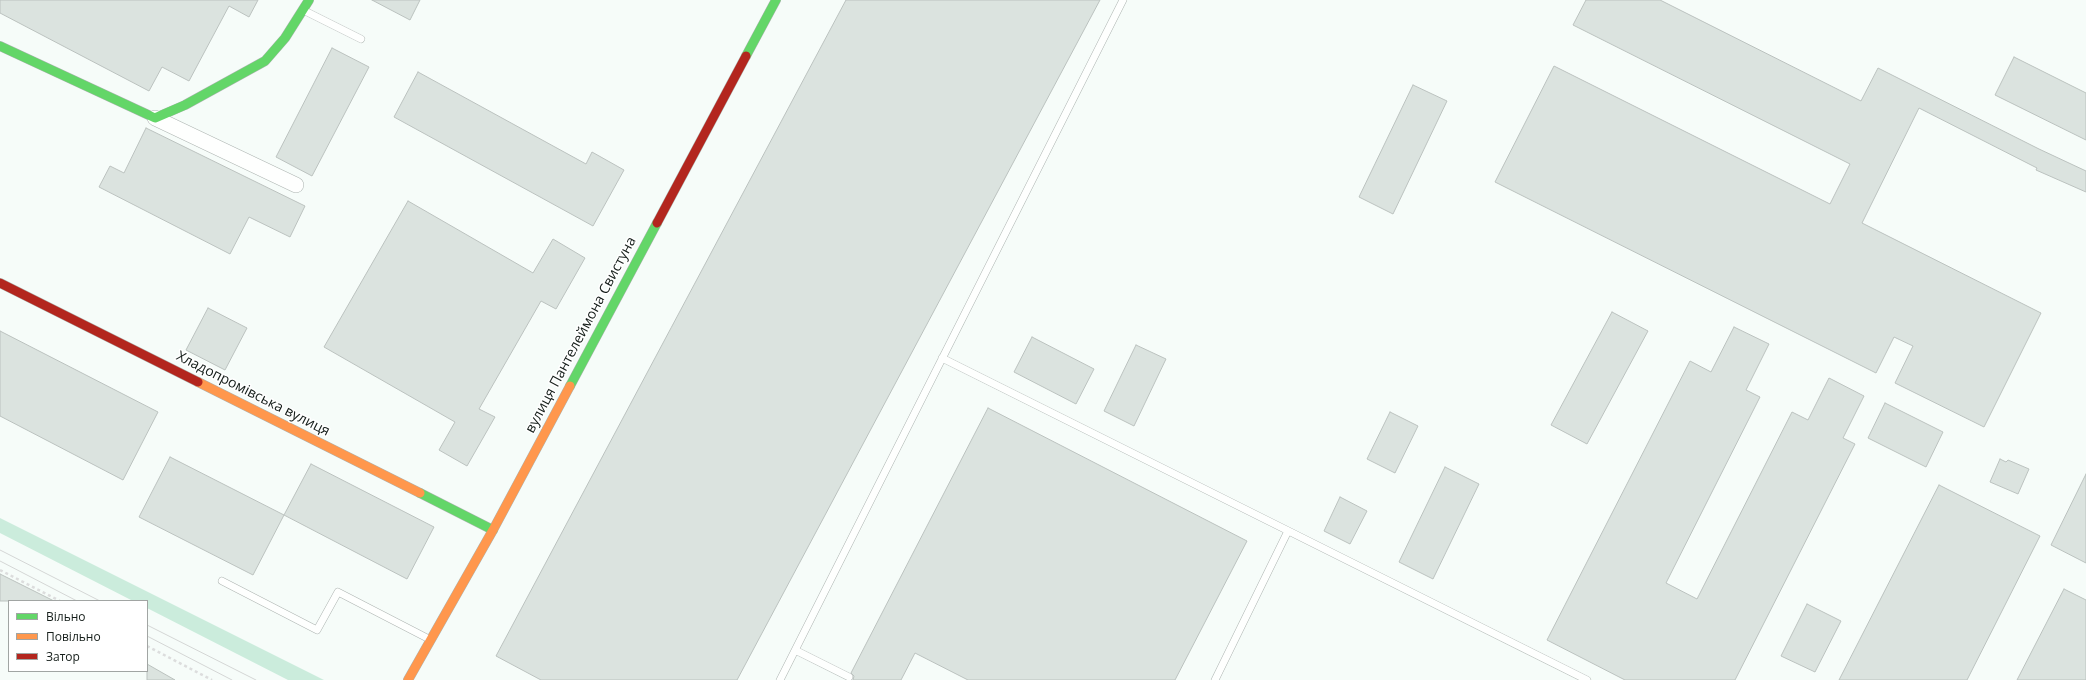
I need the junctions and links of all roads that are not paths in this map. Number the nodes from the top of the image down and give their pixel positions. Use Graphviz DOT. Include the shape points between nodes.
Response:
graph roads {
  1 [pos="309,0"];
  2 [pos="776,0"];
  3 [pos="1123,0"];
  4 [pos="303,10"];
  5 [pos="361,39"];
  6 [pos="0,46"];
  7 [pos="155,118"];
  8 [pos="296,185"];
  9 [pos="0,283"];
  10 [pos="942,358"];
  11 [pos="493,530"];
  12 [pos="1288,531"];
  13 [pos="222,581"];
  14 [pos="430,640"];
  15 [pos="797,651"];
  16 [pos="849,677"];
  17 [pos="408,680"];
  18 [pos="780,680"];
  19 [pos="1215,680"];
  20 [pos="1587,680"];
  1 -- 4 [label="street"];
  2 -- 11 [label="street, вулиця Пантелеймона Свистуна"];
  3 -- 10 [label="lane"];
  4 -- 5 [label="lane"];
  4 -- 7 [label="street" via="276,50 265,61"];
  6 -- 7 [label="street"];
  7 -- 8 [label="street"];
  9 -- 11 [label="street, Хладопромівська вулиця"];
  10 -- 12 [label="lane"];
  10 -- 18 [label="lane"];
  11 -- 14 [label="street, вулиця Пантелеймона Свистуна"];
  12 -- 19 [label="lane"];
  12 -- 20 [label="lane"];
  13 -- 14 [label="lane" via="317,630 338,592"];
  14 -- 17 [label="street, вулиця Пантелеймона Свистуна"];
  15 -- 16 [label="lane"];
}
